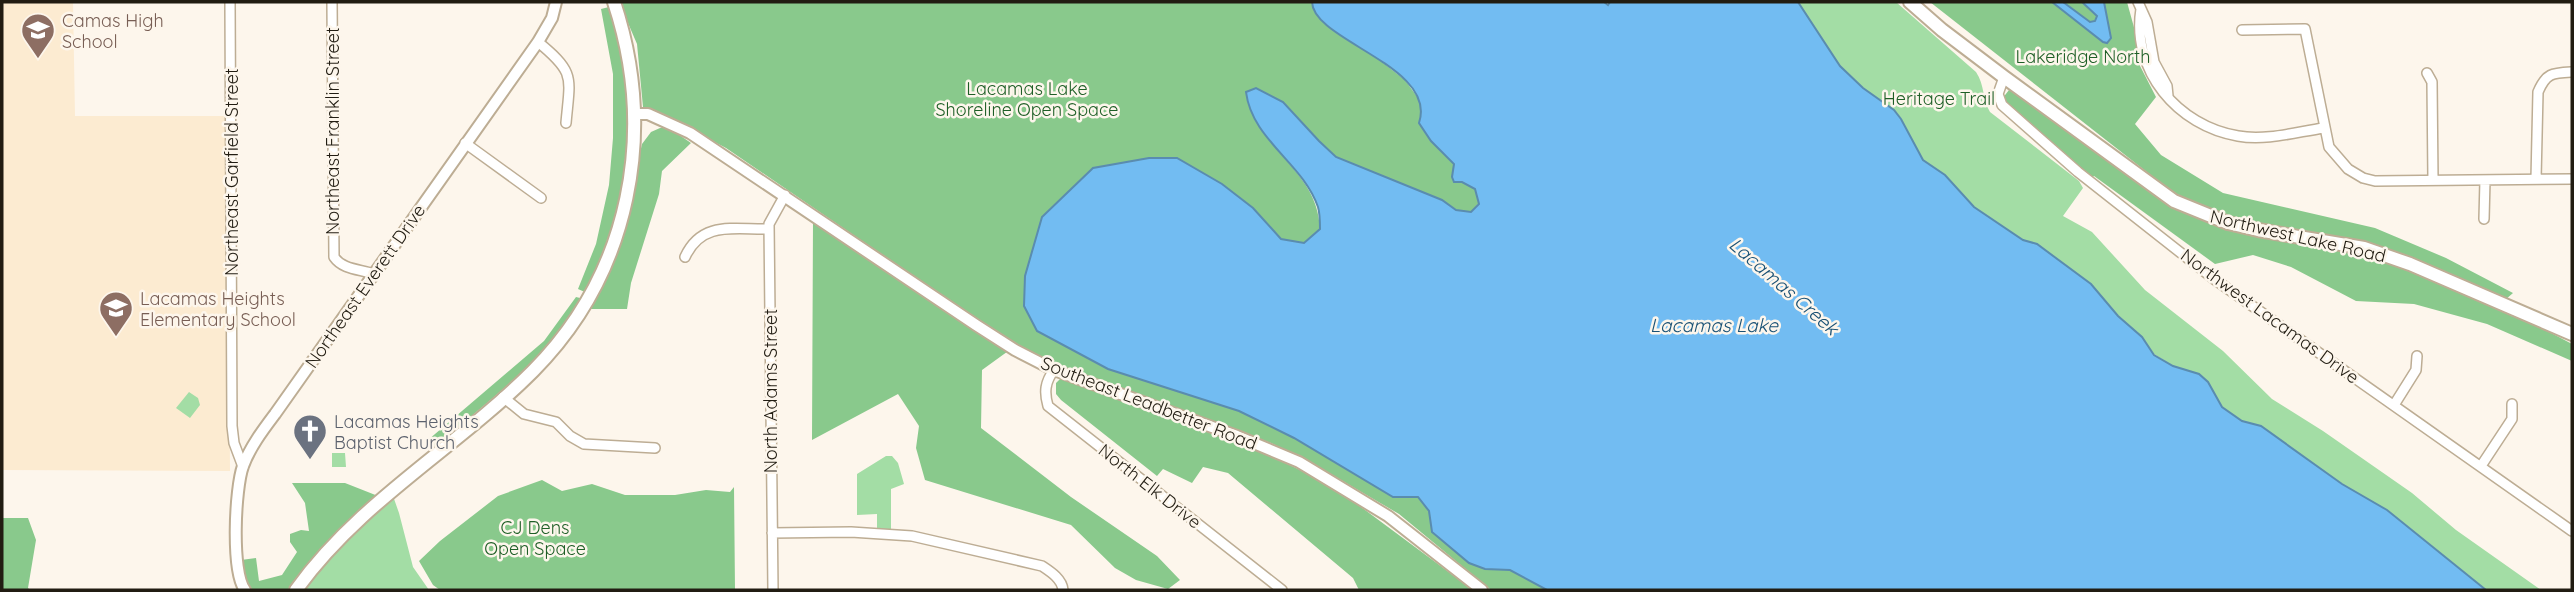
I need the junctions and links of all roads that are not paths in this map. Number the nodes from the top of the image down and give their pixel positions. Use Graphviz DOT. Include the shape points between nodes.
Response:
graph roads {
  1 [pos="230,2"];
  2 [pos="332,2"];
  3 [pos="556,2"];
  4 [pos="614,2"];
  5 [pos="1910,2"];
  6 [pos="2139,6"];
  7 [pos="2242,30"];
  8 [pos="538,42"];
  9 [pos="2572,72"];
  10 [pos="2427,73"];
  11 [pos="2004,77"];
  12 [pos="635,114"];
  13 [pos="566,122"];
  14 [pos="2324,128"];
  15 [pos="465,144"];
  16 [pos="2572,179"];
  17 [pos="2433,180"];
  18 [pos="2485,180"];
  19 [pos="2536,180"];
  20 [pos="785,195"];
  21 [pos="541,198"];
  22 [pos="2484,219"];
  23 [pos="769,229"];
  24 [pos="685,257"];
  25 [pos="374,274"];
  26 [pos="2572,334"];
  27 [pos="2417,356"];
  28 [pos="1054,370"];
  29 [pos="503,397"];
  30 [pos="2512,404"];
  31 [pos="2394,405"];
  32 [pos="654,447"];
  33 [pos="2481,466"];
  34 [pos="243,467"];
  35 [pos="2571,528"];
  36 [pos="772,533"];
  37 [pos="245,590"];
  38 [pos="296,590"];
  39 [pos="773,590"];
  40 [pos="1063,590"];
  41 [pos="1282,590"];
  42 [pos="1482,590"];
  1 -- 34 [label="street, Northeast Garfield Street" via="232,426"];
  2 -- 25 [label="street, Northeast Franklin Street" via="334,257 346,268"];
  3 -- 8 [label="street, Northeast Everett Drive"];
  4 -- 12 [label="main road" via="631,65"];
  5 -- 11 [label="main road, Northwest Lake Road"];
  6 -- 14 [label="street" via="2146,62 2159,90 2191,119 2239,137 2264,138"];
  7 -- 14 [label="street" via="2305,29"];
  8 -- 13 [label="street" via="568,72"];
  8 -- 15 [label="street, Northeast Everett Drive"];
  9 -- 19 [label="street" via="2543,79 2538,92"];
  10 -- 17 [label="street" via="2432,82"];
  11 -- 26 [label="main road, Northwest Lake Road" via="2183,205 2228,223 2364,248"];
  11 -- 31 [label="street, Northwest Lacamas Drive" via="1998,94 2002,105 2078,172 2214,279"];
  12 -- 20 [label="street, Southeast Leadbetter Road" via="648,114 682,128"];
  12 -- 29 [label="main road" via="628,189 601,272 560,340"];
  14 -- 17 [label="street" via="2336,158 2363,178"];
  15 -- 21 [label="street"];
  15 -- 25 [label="street, Northeast Everett Drive"];
  16 -- 19 [label="street"];
  17 -- 18 [label="street"];
  18 -- 19 [label="street"];
  18 -- 22 [label="street"];
  20 -- 23 [label="street, North Adams Street"];
  20 -- 28 [label="street, Southeast Leadbetter Road" via="1015,350"];
  23 -- 24 [label="street" via="711,231 694,241"];
  23 -- 36 [label="street, North Adams Street"];
  25 -- 34 [label="street, Northeast Everett Drive" via="273,416"];
  27 -- 31 [label="street" via="2416,370"];
  28 -- 41 [label="street, North Elk Drive" via="1047,379 1048,406"];
  28 -- 42 [label="street, Southeast Leadbetter Road" via="1299,462 1388,516"];
  29 -- 32 [label="street" via="524,414 556,422 584,444"];
  29 -- 38 [label="main road" via="340,536"];
  30 -- 33 [label="street" via="2512,419"];
  31 -- 33 [label="street, Northwest Lacamas Drive"];
  33 -- 35 [label="street, Northwest Lacamas Drive"];
  34 -- 37 [label="street, Northeast Everett Drive" via="237,557"];
  36 -- 39 [label="street, North Adams Street"];
  36 -- 40 [label="street" via="912,536 1042,566"];
}
